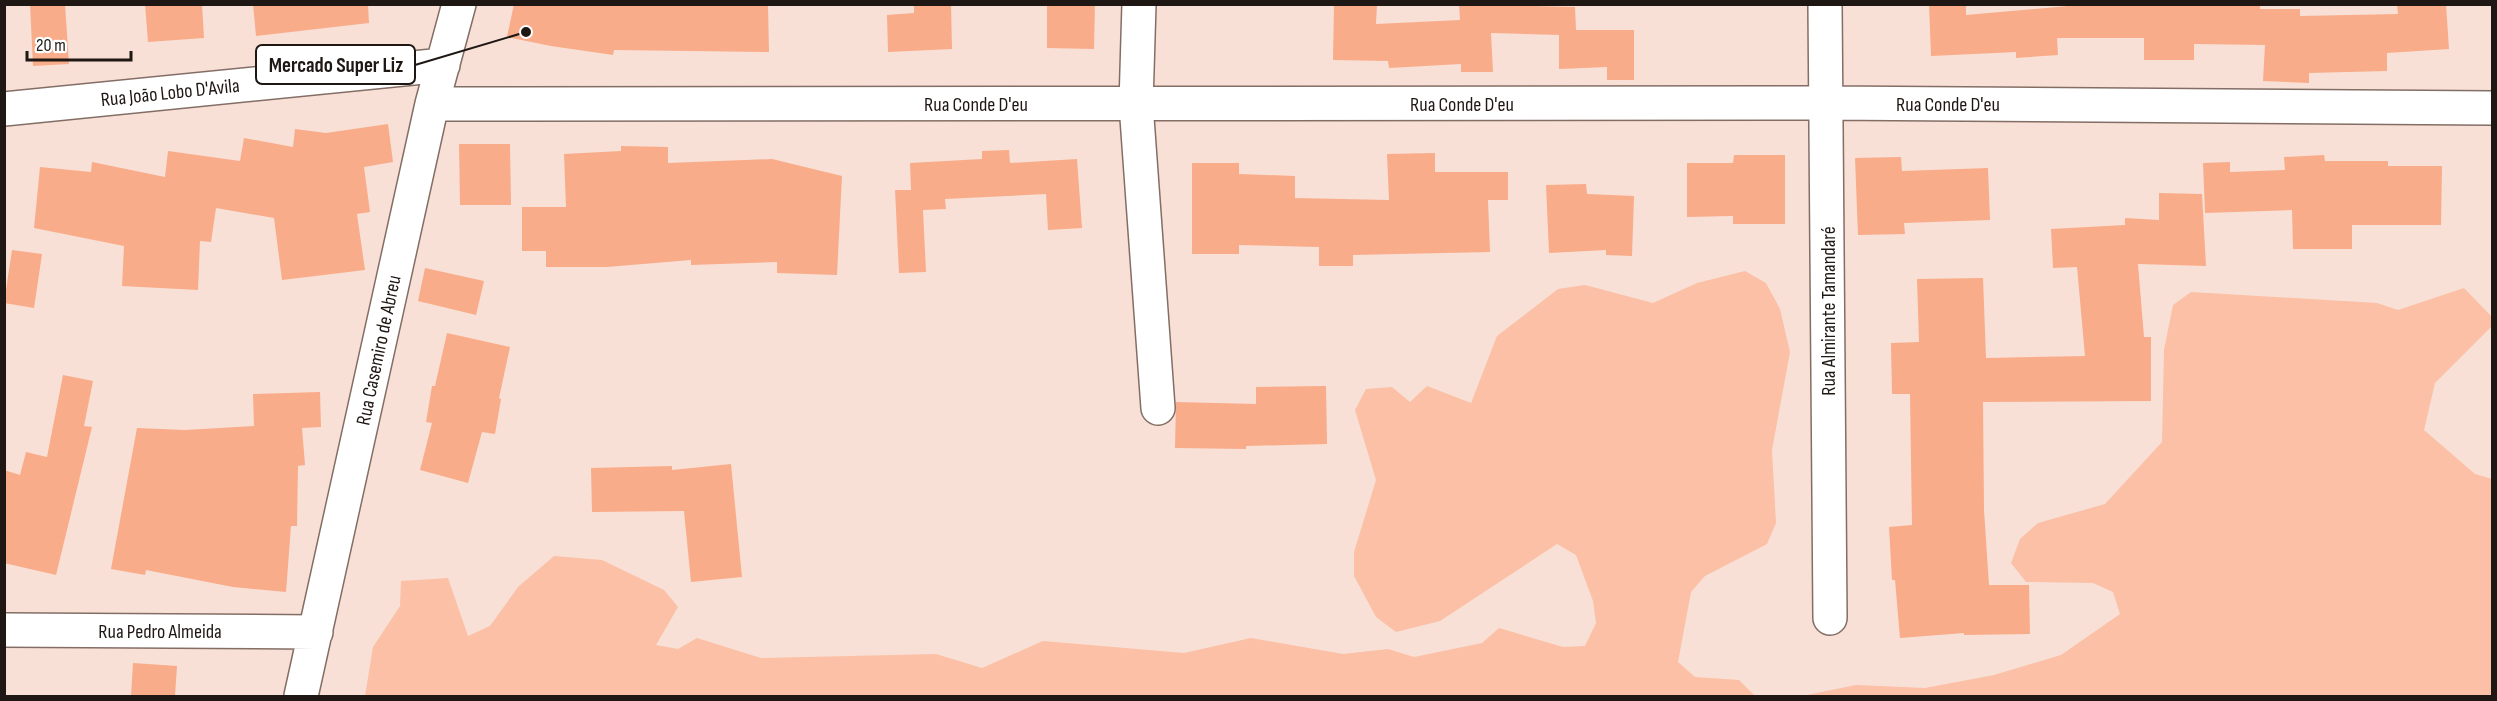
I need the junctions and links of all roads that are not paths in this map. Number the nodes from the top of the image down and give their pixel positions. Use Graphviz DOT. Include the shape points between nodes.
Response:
graph roads {
  1 [pos="459,4"];
  2 [pos="1139,4"];
  3 [pos="1826,4"];
  4 [pos="442,65"];
  5 [pos="432,104"];
  6 [pos="1136,104"];
  7 [pos="1826,104"];
  8 [pos="2493,108"];
  9 [pos="4,109"];
  10 [pos="1158,408"];
  11 [pos="1830,618"];
  12 [pos="4,630"];
  13 [pos="316,632"];
  14 [pos="301,696"];
  1 -- 4 [label="street, Rua Casemiro de Abreu"];
  2 -- 6 [label="street"];
  3 -- 7 [label="street, Rua Almirante Tamandaré"];
  4 -- 5 [label="street, Rua Casemiro de Abreu"];
  4 -- 9 [label="street, Rua João Lobo D'Avila"];
  5 -- 6 [label="street, Rua Conde D'eu"];
  5 -- 13 [label="street, Rua Casemiro de Abreu"];
  6 -- 7 [label="street, Rua Conde D'eu"];
  6 -- 10 [label="street"];
  7 -- 8 [label="street, Rua Conde D'eu"];
  7 -- 11 [label="street, Rua Almirante Tamandaré"];
  12 -- 13 [label="street, Rua Pedro Almeida"];
  13 -- 14 [label="street, Rua Casemiro de Abreu"];
}
